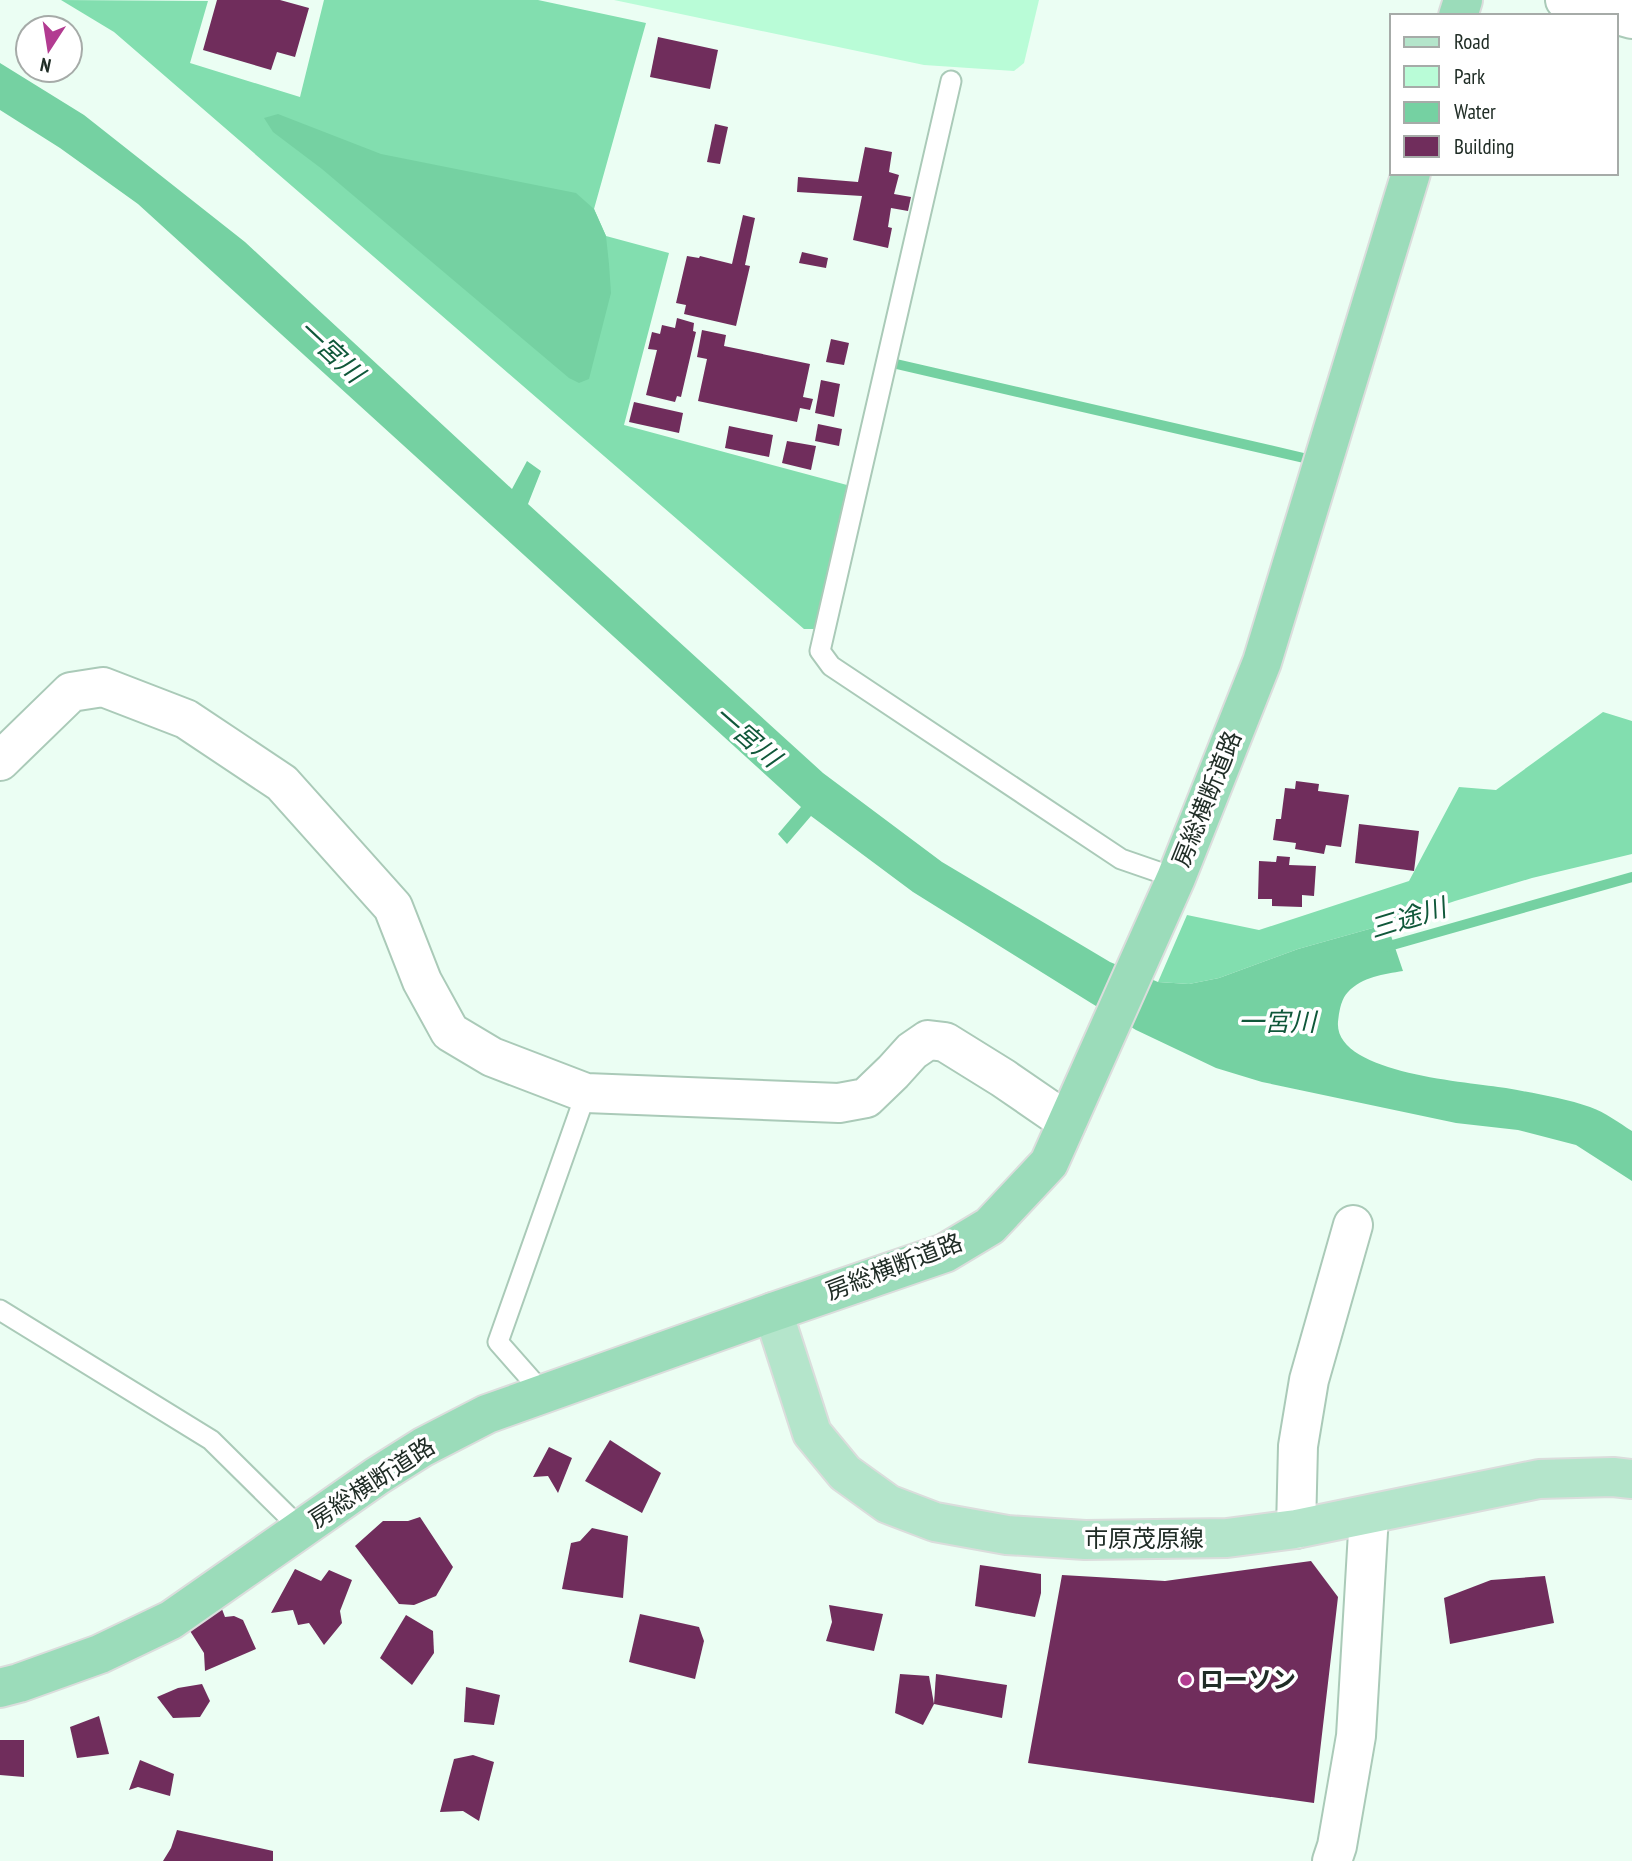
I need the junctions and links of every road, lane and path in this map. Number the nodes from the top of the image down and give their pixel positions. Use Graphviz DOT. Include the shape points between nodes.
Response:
graph roads {
  1 [pos="1565,0"];
  2 [pos="1614,14"];
  3 [pos="951,80"];
  4 [pos="1410,175"];
  5 [pos="0,761"];
  6 [pos="1176,878"];
  7 [pos="586,1093"];
  8 [pos="1067,1122"];
  9 [pos="1353,1225"];
  10 [pos="0,1310"];
  11 [pos="773,1311"];
  12 [pos="543,1393"];
  13 [pos="1632,1479"];
  14 [pos="1368,1515"];
  15 [pos="1296,1529"];
  16 [pos="301,1530"];
  17 [pos="0,1688"];
  18 [pos="1332,1861"];
  1 -- 2 [label="street"];
  3 -- 6 [label="lane" via="820,651 831,666 1121,859"];
  4 -- 6 [label="highway, 房総横断道路" via="1262,662"];
  5 -- 7 [label="street" via="71,692 103,687 186,719 282,783 393,907 422,981 450,1032 492,1057"];
  6 -- 8 [label="highway, 房総横断道路"];
  7 -- 8 [label="street" via="839,1103 866,1098 928,1040 945,1042"];
  7 -- 12 [label="lane" via="498,1342"];
  8 -- 11 [label="highway, 房総横断道路" via="1049,1163 990,1226 945,1253"];
  9 -- 15 [label="street" via="1308,1380 1298,1446"];
  10 -- 16 [label="lane" via="211,1440"];
  11 -- 12 [label="highway, 房総横断道路"];
  11 -- 15 [label="main road, 市原茂原線" via="812,1433 845,1473 888,1504 935,1522 1007,1535 1154,1541"];
  12 -- 16 [label="highway, 房総横断道路" via="486,1414 423,1447"];
  13 -- 14 [label="main road, 市原茂原線" via="1539,1479"];
  14 -- 15 [label="main road, 市原茂原線"];
  14 -- 18 [label="street" via="1356,1736"];
  16 -- 17 [label="highway, 房総横断道路" via="171,1620 100,1654"];
}
